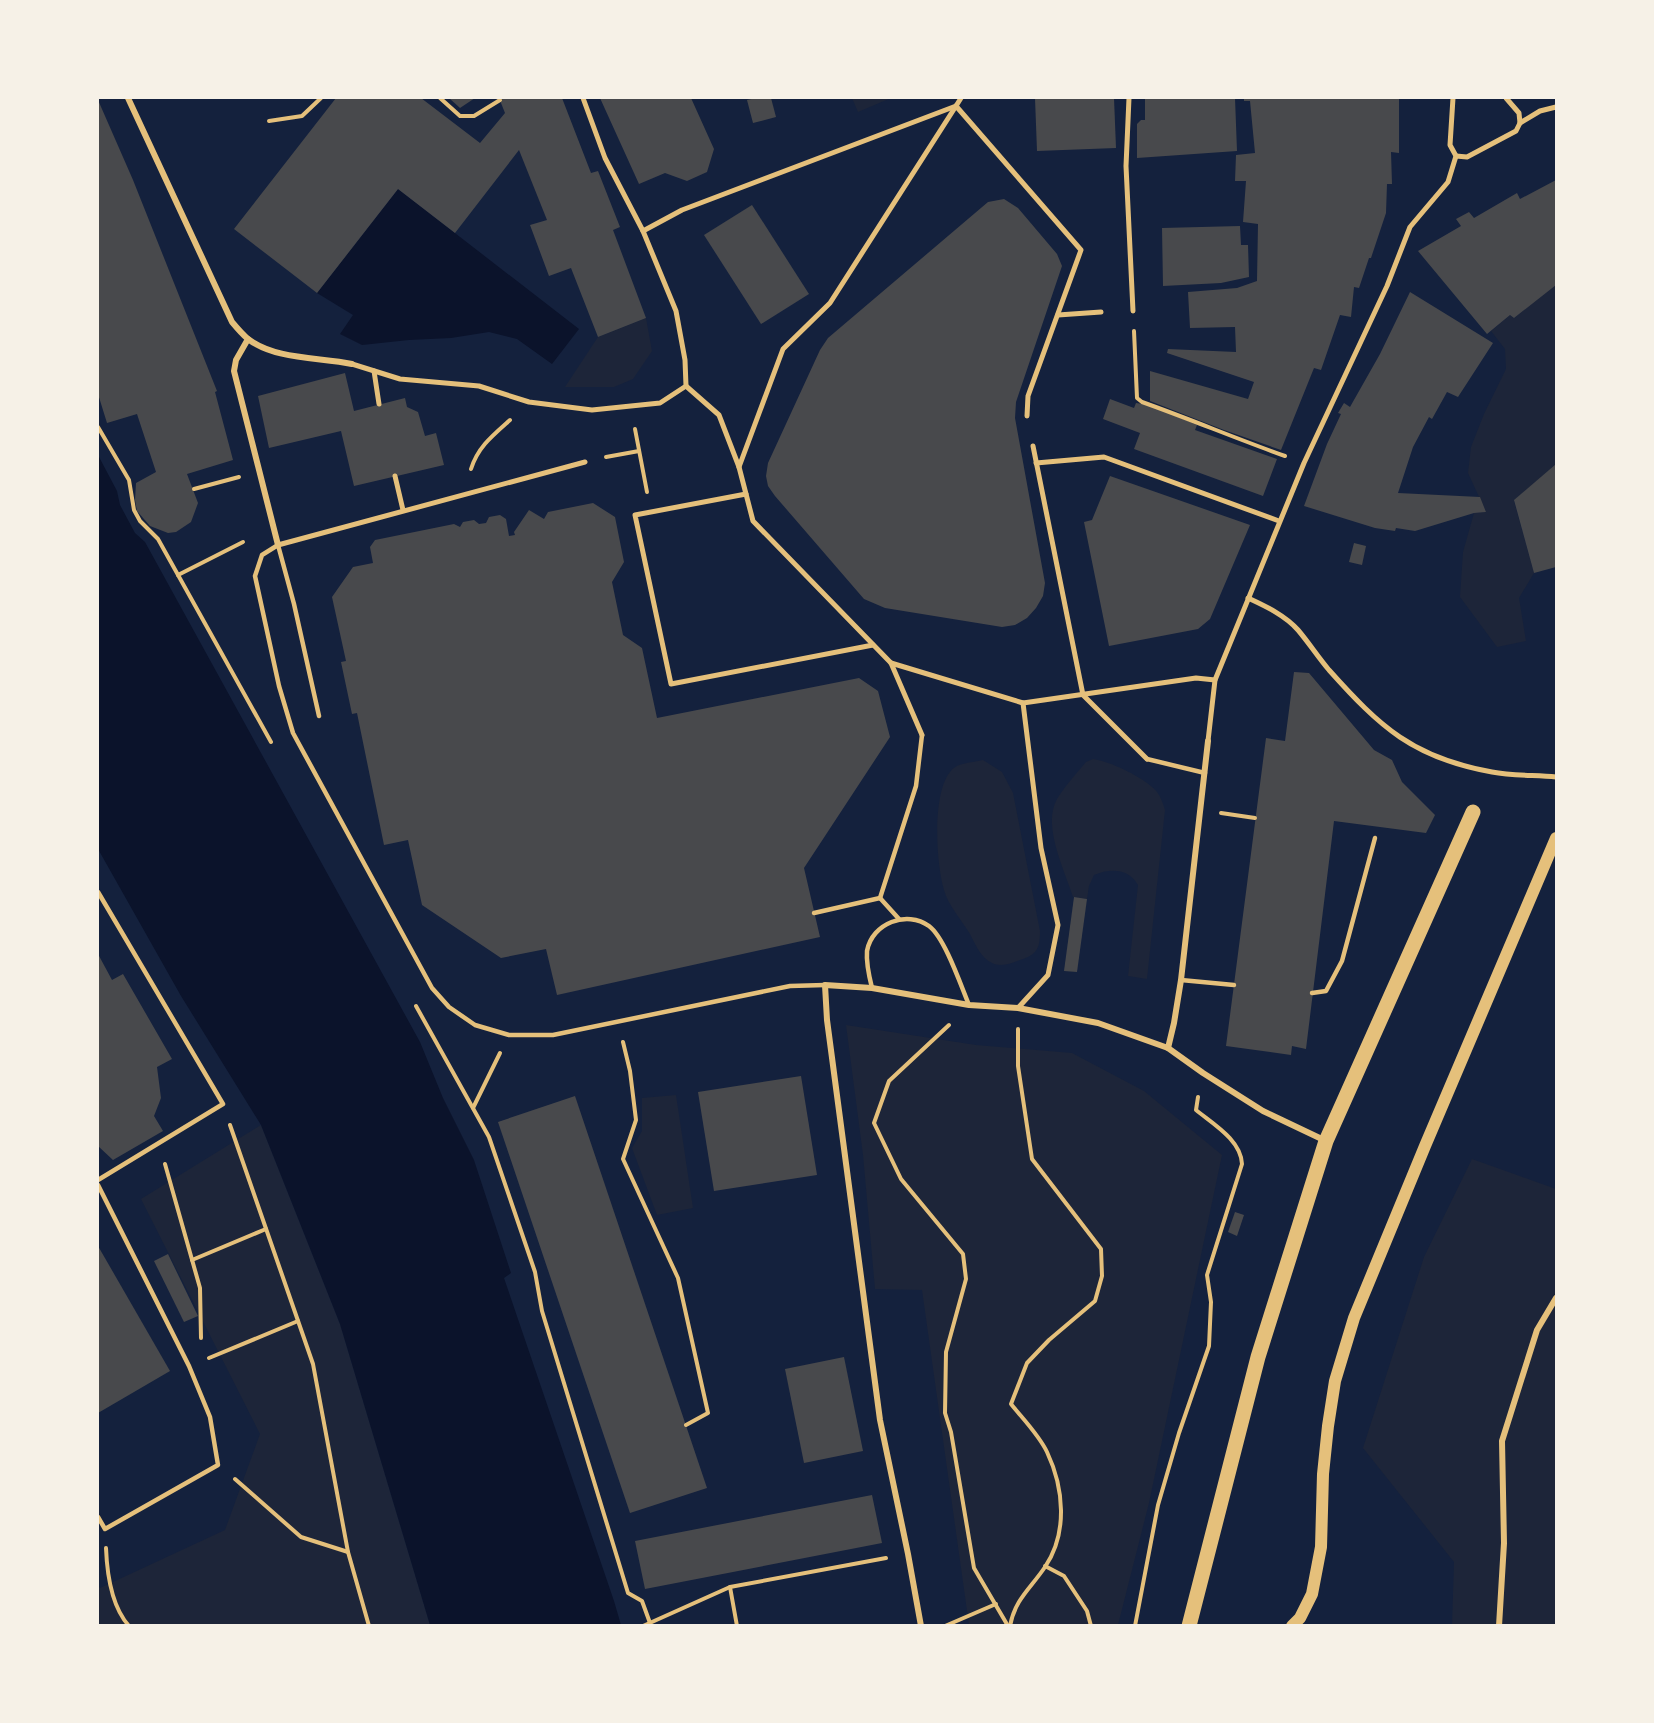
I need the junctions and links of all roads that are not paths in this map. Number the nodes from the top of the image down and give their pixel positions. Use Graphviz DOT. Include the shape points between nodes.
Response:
graph roads {
  1 [pos="128,98"];
  2 [pos="583,98"];
  3 [pos="961,98"];
  4 [pos="1129,98"];
  5 [pos="1453,98"];
  6 [pos="1506,98"];
  7 [pos="956,106"];
  8 [pos="1557,107"];
  9 [pos="1520,123"];
  10 [pos="1456,156"];
  11 [pos="643,231"];
  12 [pos="1133,311"];
  13 [pos="1101,312"];
  14 [pos="1058,315"];
  15 [pos="248,339"];
  16 [pos="352,364"];
  17 [pos="374,371"];
  18 [pos="686,387"];
  19 [pos="379,405"];
  20 [pos="1027,416"];
  21 [pos="1033,446"];
  22 [pos="585,462"];
  23 [pos="1036,463"];
  24 [pos="739,467"];
  25 [pos="395,476"];
  26 [pos="746,494"];
  27 [pos="403,510"];
  28 [pos="1279,521"];
  29 [pos="278,545"];
  30 [pos="1248,598"];
  31 [pos="873,645"];
  32 [pos="891,663"];
  33 [pos="1215,680"];
  34 [pos="1083,695"];
  35 [pos="1023,703"];
  36 [pos="318,717"];
  37 [pos="922,735"];
  38 [pos="1208,741"];
  39 [pos="1147,759"];
  40 [pos="1205,773"];
  41 [pos="1557,777"];
  42 [pos="1473,812"];
  43 [pos="1375,838"];
  44 [pos="1557,838"];
  45 [pos="98,892"];
  46 [pos="880,898"];
  47 [pos="814,913"];
  48 [pos="899,919"];
  49 [pos="1181,980"];
  50 [pos="825,985"];
  51 [pos="1234,985"];
  52 [pos="872,988"];
  53 [pos="1312,993"];
  54 [pos="969,1005"];
  55 [pos="1018,1008"];
  56 [pos="1168,1048"];
  57 [pos="1326,1141"];
  58 [pos="98,1180"];
  59 [pos="98,1185"];
  60 [pos="1557,1298"];
  61 [pos="98,1516"];
  62 [pos="921,1626"];
  63 [pos="1189,1626"];
  64 [pos="1292,1626"];
  65 [pos="1499,1626"];
  1 -- 15 [label="street" via="217,293 232,322"];
  2 -- 11 [label="street" via="605,158"];
  3 -- 7 [label="street"];
  4 -- 12 [label="street" via="1126,166"];
  5 -- 10 [label="street" via="1450,145"];
  6 -- 9 [label="street" via="1520,113"];
  7 -- 11 [label="street" via="682,210"];
  7 -- 14 [label="street" via="1081,250"];
  7 -- 24 [label="street" via="830,303 783,349"];
  8 -- 9 [label="street" via="1540,111"];
  9 -- 10 [label="street" via="1516,132 1467,157"];
  10 -- 28 [label="street" via="1448,182 1410,227 1387,286"];
  11 -- 18 [label="street" via="676,310"];
  13 -- 14 [label="street"];
  14 -- 20 [label="street" via="1028,396"];
  15 -- 16 [label="street" via="285,354"];
  15 -- 29 [label="street" via="234,371"];
  16 -- 17 [label="street"];
  17 -- 18 [label="street" via="400,379 479,386 529,402 592,410 660,403"];
  17 -- 19 [label="street"];
  18 -- 24 [label="street" via="719,415"];
  21 -- 23 [label="street"];
  22 -- 27 [label="street"];
  23 -- 28 [label="street" via="1104,457"];
  23 -- 34 [label="street"];
  24 -- 26 [label="street"];
  25 -- 27 [label="street"];
  26 -- 31 [label="street" via="753,521"];
  26 -- 31 [label="street" via="635,514 671,684"];
  27 -- 29 [label="street"];
  28 -- 30 [label="street"];
  29 -- 36 [label="lane"];
  29 -- 50 [label="lane" via="262,555 255,576 293,733 432,988 449,1007 475,1025 509,1035 553,1035 789,986"];
  30 -- 33 [label="street"];
  30 -- 41 [label="street" via="1273,609 1297,628 1358,702 1407,744 1457,764 1494,772"];
  31 -- 32 [label="street"];
  32 -- 35 [label="street"];
  32 -- 37 [label="street"];
  33 -- 34 [label="street" via="1196,678"];
  33 -- 38 [label="street"];
  34 -- 35 [label="street"];
  34 -- 39 [label="street"];
  35 -- 55 [label="street" via="1041,848 1058,925 1048,975"];
  37 -- 46 [label="lane" via="916,786"];
  38 -- 40 [label="street"];
  39 -- 40 [label="lane"];
  40 -- 49 [label="street"];
  42 -- 57 [label="main road"];
  43 -- 53 [label="lane" via="1342,962 1326,991"];
  44 -- 64 [label="main road" via="1354,1318 1335,1381 1328,1426 1318,1566 1312,1594"];
  45 -- 58 [label="lane" via="223,1104"];
  46 -- 47 [label="lane"];
  46 -- 48 [label="lane"];
  48 -- 52 [label="lane" via="884,924 867,950"];
  48 -- 54 [label="lane" via="929,926 938,936"];
  49 -- 51 [label="lane"];
  49 -- 56 [label="street"];
  50 -- 52 [label="street"];
  50 -- 62 [label="street" via="868,1341"];
  52 -- 54 [label="street"];
  54 -- 55 [label="street"];
  55 -- 56 [label="street" via="1098,1023"];
  56 -- 57 [label="street" via="1263,1111"];
  57 -- 63 [label="main road" via="1258,1357"];
  59 -- 61 [label="lane" via="189,1366 210,1417 218,1465 105,1529"];
  60 -- 65 [label="street" via="1537,1330 1502,1441 1504,1543"];
}
